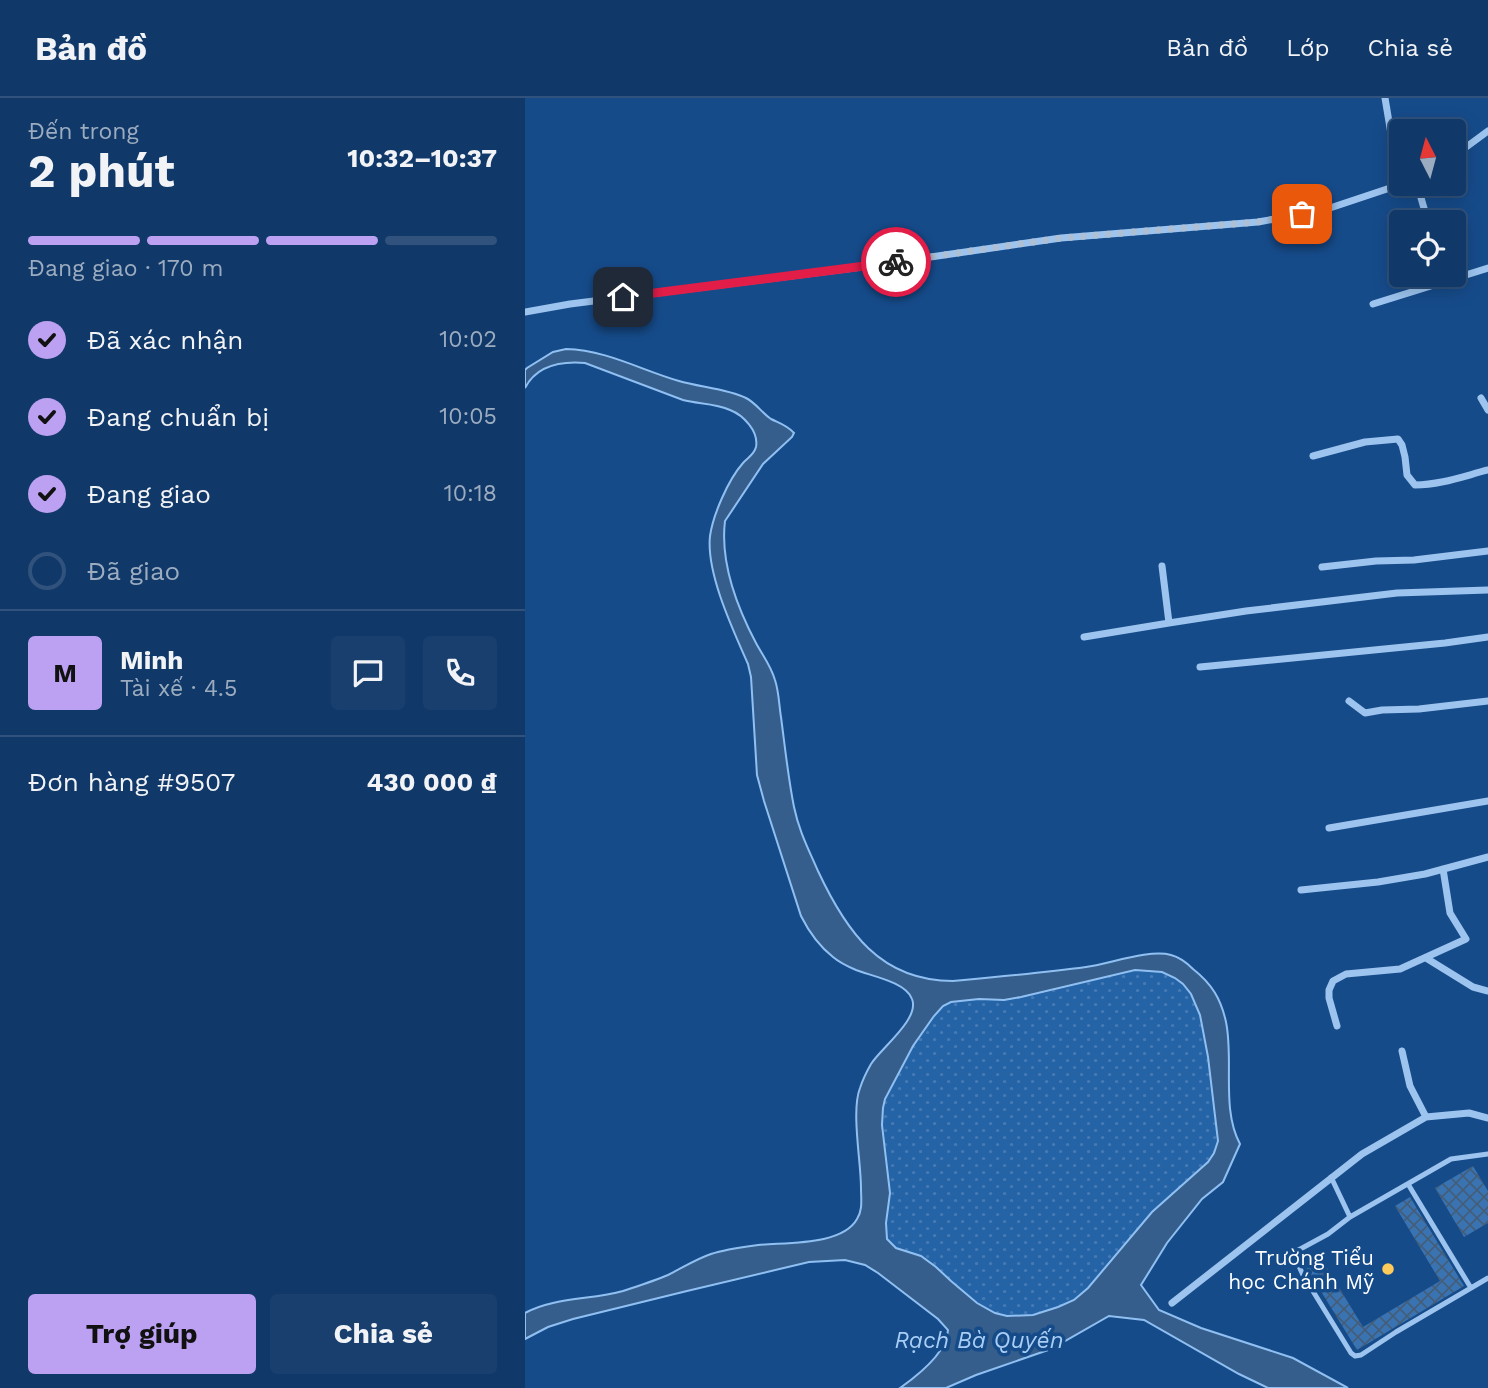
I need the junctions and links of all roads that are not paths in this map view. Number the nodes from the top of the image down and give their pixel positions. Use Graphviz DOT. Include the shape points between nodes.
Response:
graph roads {
  1 [pos="1385,98"];
  2 [pos="1389,124"];
  3 [pos="1488,131"];
  4 [pos="1467,146"];
  5 [pos="1389,188"];
  6 [pos="1488,268"];
  7 [pos="1466,273"];
  8 [pos="1417,287"];
  9 [pos="1373,304"];
  10 [pos="525,312"];
  11 [pos="1481,398"];
  12 [pos="1488,410"];
  13 [pos="1313,456"];
  14 [pos="1488,470"];
  15 [pos="1488,551"];
  16 [pos="1162,566"];
  17 [pos="1322,567"];
  18 [pos="1488,590"];
  19 [pos="1169,623"];
  20 [pos="1488,637"];
  21 [pos="1084,638"];
  22 [pos="1200,667"];
  23 [pos="1349,701"];
  24 [pos="1488,701"];
  25 [pos="1488,801"];
  26 [pos="1329,828"];
  27 [pos="1488,857"];
  28 [pos="1443,869"];
  29 [pos="1301,890"];
  30 [pos="1426,957"];
  31 [pos="1488,991"];
  32 [pos="1337,1026"];
  33 [pos="1402,1051"];
  34 [pos="1426,1117"];
  35 [pos="1488,1118"];
  36 [pos="1488,1154"];
  37 [pos="1331,1177"];
  38 [pos="1408,1184"];
  39 [pos="1350,1217"];
  40 [pos="1488,1278"];
  41 [pos="1471,1288"];
  42 [pos="1172,1303"];
  1 -- 2 [label="street"];
  3 -- 4 [label="street"];
  5 -- 10 [label="street" via="1324,210 1258,222 1061,238"];
  6 -- 7 [label="street"];
  8 -- 9 [label="street"];
  11 -- 12 [label="street"];
  13 -- 14 [label="street" via="1365,442 1398,439 1407,475 1415,485"];
  15 -- 17 [label="street"];
  16 -- 19 [label="street"];
  18 -- 19 [label="street" via="1397,593"];
  19 -- 21 [label="street"];
  20 -- 22 [label="street"];
  23 -- 24 [label="street" via="1365,713"];
  25 -- 26 [label="street"];
  27 -- 28 [label="street"];
  28 -- 29 [label="street"];
  28 -- 30 [label="street" via="1450,913 1466,939"];
  30 -- 31 [label="street" via="1473,987"];
  30 -- 32 [label="street" via="1400,969 1346,974 1333,981 1329,998"];
  33 -- 34 [label="street" via="1410,1086"];
  34 -- 35 [label="street" via="1469,1113"];
  34 -- 37 [label="street"];
  36 -- 38 [label="lane" via="1451,1159"];
  37 -- 39 [label="lane"];
  37 -- 42 [label="street"];
  38 -- 39 [label="lane"];
  38 -- 41 [label="lane"];
  39 -- 41 [label="lane" via="1293,1253 1355,1356"];
  40 -- 41 [label="lane"];
}
